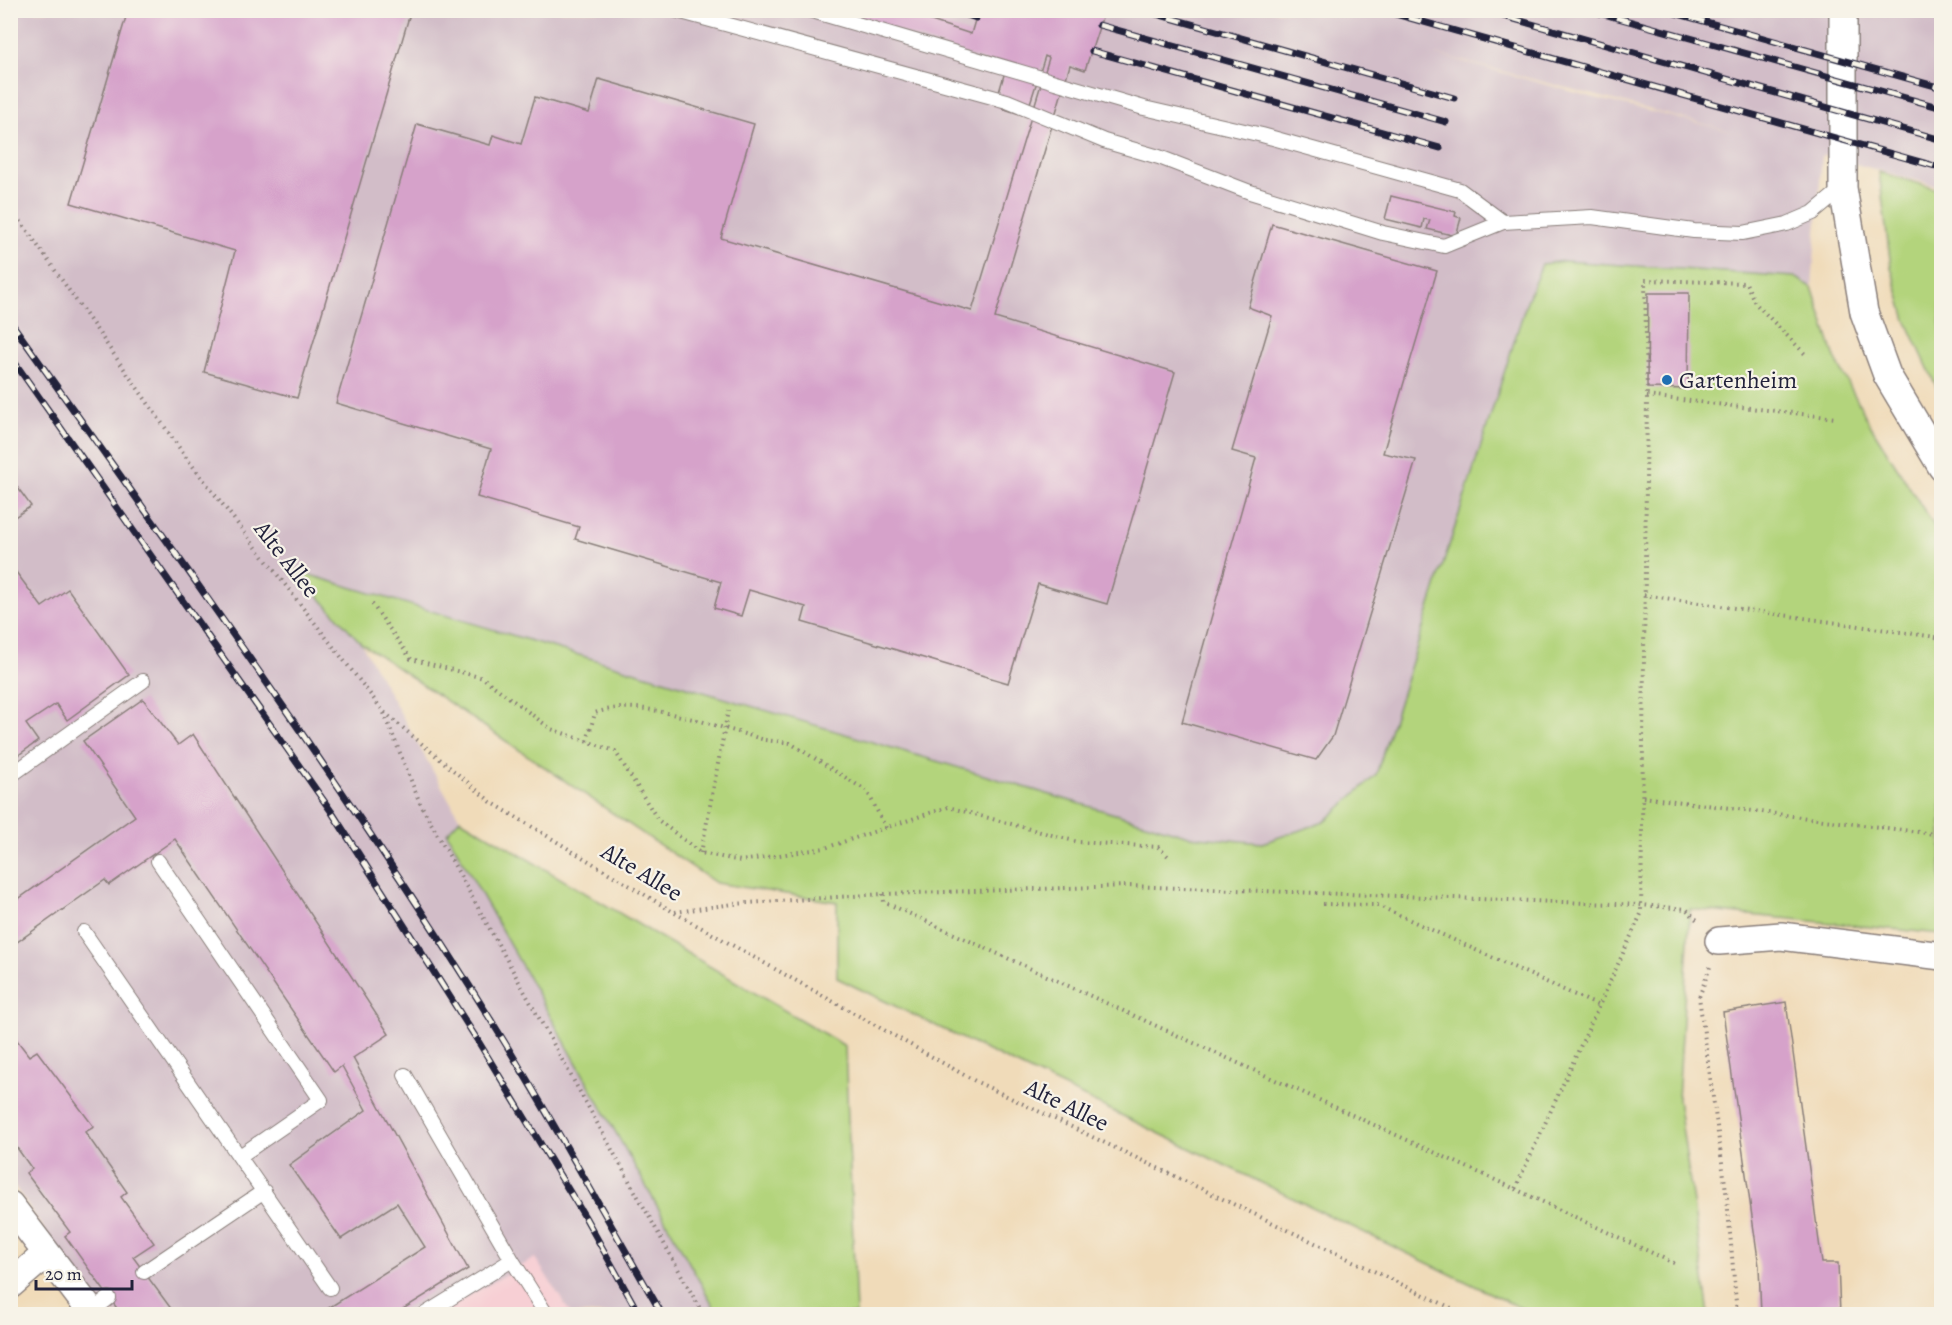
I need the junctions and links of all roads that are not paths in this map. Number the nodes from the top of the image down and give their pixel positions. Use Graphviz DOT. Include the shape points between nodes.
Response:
graph roads {
  1 [pos="674,10"];
  2 [pos="809,10"];
  3 [pos="1843,10"];
  4 [pos="1843,188"];
  5 [pos="1503,222"];
  6 [pos="1941,467"];
  7 [pos="142,681"];
  8 [pos="10,776"];
  9 [pos="158,861"];
  10 [pos="84,932"];
  11 [pos="1719,941"];
  12 [pos="1941,956"];
  13 [pos="405,1075"];
  14 [pos="240,1156"];
  15 [pos="264,1191"];
  16 [pos="10,1205"];
  17 [pos="46,1254"];
  18 [pos="512,1260"];
  19 [pos="144,1272"];
  20 [pos="10,1285"];
  21 [pos="330,1288"];
  22 [pos="98,1308"];
  23 [pos="425,1314"];
  24 [pos="546,1314"];
  1 -- 5 [label="lane" via="1007,101 1104,141 1383,233 1444,246"];
  2 -- 5 [label="lane" via="1144,108 1262,135 1460,190"];
  3 -- 4 [label="street"];
  4 -- 5 [label="lane" via="1813,213 1787,224 1743,233 1694,231 1592,217"];
  4 -- 6 [label="street" via="1864,312 1876,351"];
  7 -- 8 [label="lane"];
  9 -- 14 [label="lane" via="321,1100"];
  10 -- 14 [label="lane"];
  11 -- 12 [label="street" via="1781,936"];
  13 -- 18 [label="lane"];
  14 -- 15 [label="lane"];
  15 -- 19 [label="lane"];
  15 -- 21 [label="lane"];
  16 -- 17 [label="street"];
  17 -- 20 [label="street"];
  17 -- 22 [label="street"];
  18 -- 23 [label="lane"];
  18 -- 24 [label="lane"];
}
